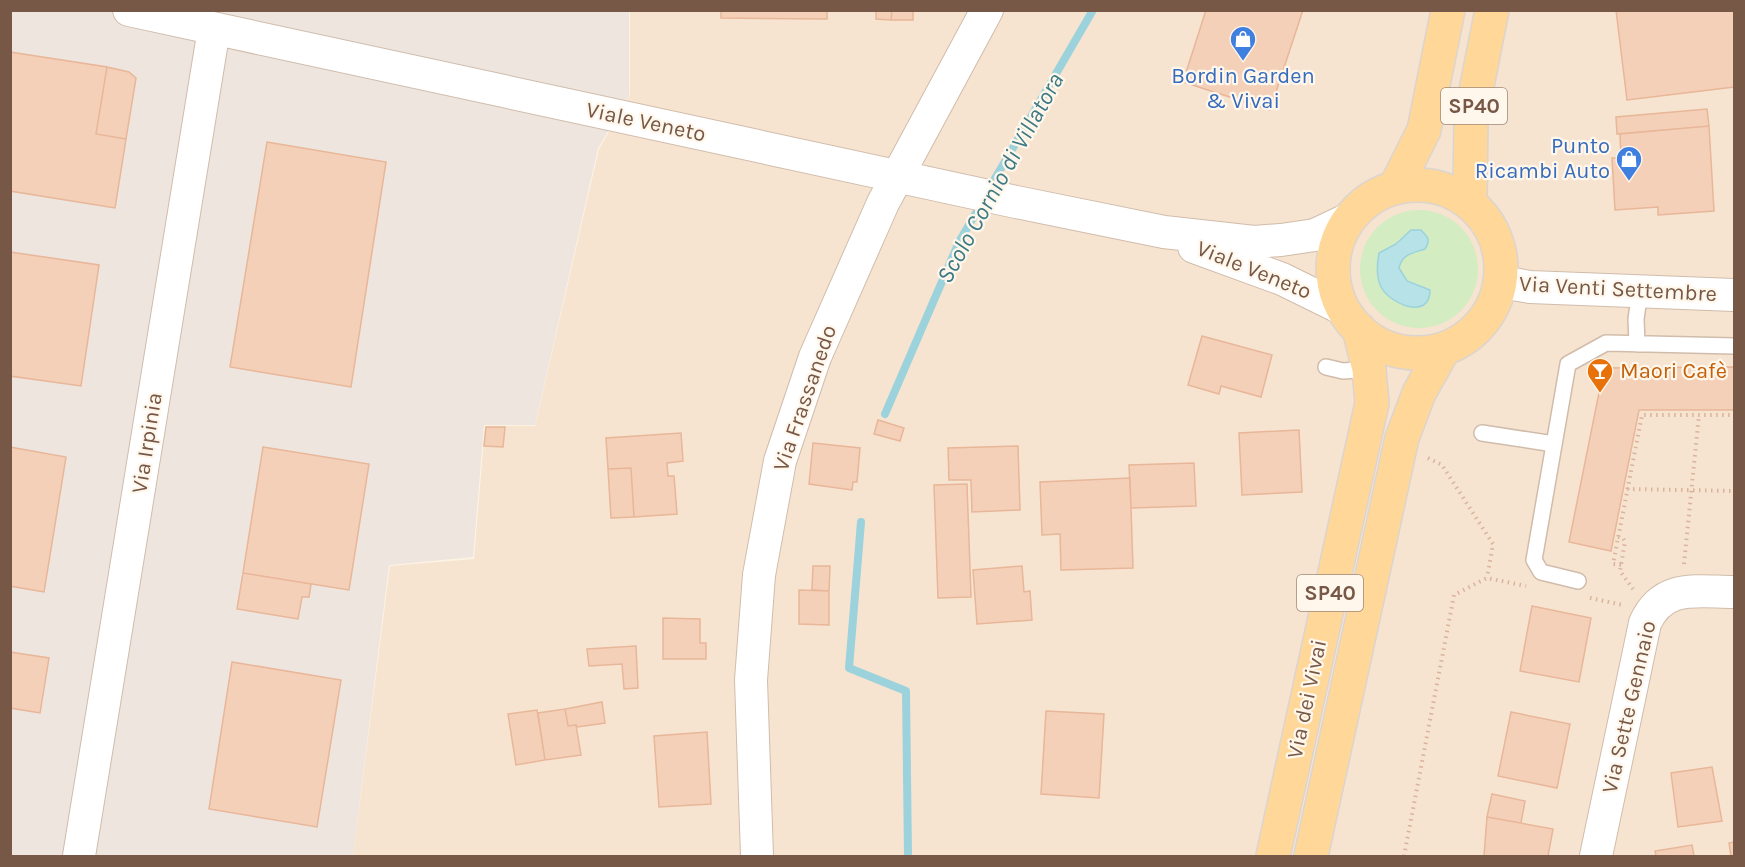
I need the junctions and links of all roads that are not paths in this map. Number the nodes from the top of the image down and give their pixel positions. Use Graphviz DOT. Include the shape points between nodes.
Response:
graph roads {
  1 [pos="129,10"];
  2 [pos="987,10"];
  3 [pos="1448,10"];
  4 [pos="1492,10"];
  5 [pos="214,29"];
  6 [pos="897,176"];
  7 [pos="1396,186"];
  8 [pos="1470,202"];
  9 [pos="1348,219"];
  10 [pos="1164,232"];
  11 [pos="1501,282"];
  12 [pos="1640,291"];
  13 [pos="1734,295"];
  14 [pos="1351,319"];
  15 [pos="1637,344"];
  16 [pos="1734,346"];
  17 [pos="1443,350"];
  18 [pos="1326,367"];
  19 [pos="1369,369"];
  20 [pos="1482,433"];
  21 [pos="1554,444"];
  22 [pos="1578,581"];
  23 [pos="1734,592"];
  24 [pos="79,856"];
  25 [pos="757,856"];
  26 [pos="1273,856"];
  27 [pos="1311,856"];
  28 [pos="1596,856"];
  1 -- 5 [label="street, Viale Veneto"];
  2 -- 6 [label="street, Via Frassanedo"];
  3 -- 7 [label="main road, SP40" via="1424,130"];
  4 -- 8 [label="main road, SP40" via="1472,116"];
  5 -- 6 [label="street, Viale Veneto"];
  5 -- 24 [label="street, Via Irpinia"];
  6 -- 10 [label="street, Viale Veneto"];
  6 -- 25 [label="street, Via Frassanedo" via="816,357 780,461 759,575 751,680"];
  7 -- 8 [label="main road, SP40" via="1422,184 1448,189"];
  7 -- 9 [label="main road, SP40" via="1372,197"];
  8 -- 11 [label="main road, SP40" via="1486,218 1497,238"];
  9 -- 10 [label="street, Viale Veneto" via="1316,235 1254,242"];
  9 -- 14 [label="main road, SP40" via="1333,261 1334,286"];
  10 -- 14 [label="street, Viale Veneto" via="1198,249 1282,279"];
  11 -- 12 [label="street, Via Venti Settembre" via="1530,287"];
  11 -- 17 [label="main road, SP40" via="1494,305 1482,324 1464,340"];
  12 -- 13 [label="street, Via Venti Settembre"];
  12 -- 15 [label="lane"];
  14 -- 17 [label="main road, SP40" via="1377,343 1398,351 1420,354"];
  14 -- 19 [label="main road, Via dei Vivai / SP40"];
  15 -- 16 [label="lane"];
  15 -- 21 [label="lane" via="1606,343 1568,364"];
  17 -- 27 [label="main road, Via dei Vivai / SP40" via="1419,393 1401,438"];
  18 -- 19 [label="lane" via="1343,371"];
  19 -- 26 [label="main road, Via dei Vivai / SP40" via="1372,403 1367,430"];
  20 -- 21 [label="lane"];
  21 -- 22 [label="lane" via="1534,560 1541,572"];
  23 -- 28 [label="street, Via Sette Gennaio" via="1679,592 1651,611 1645,623"];
}
